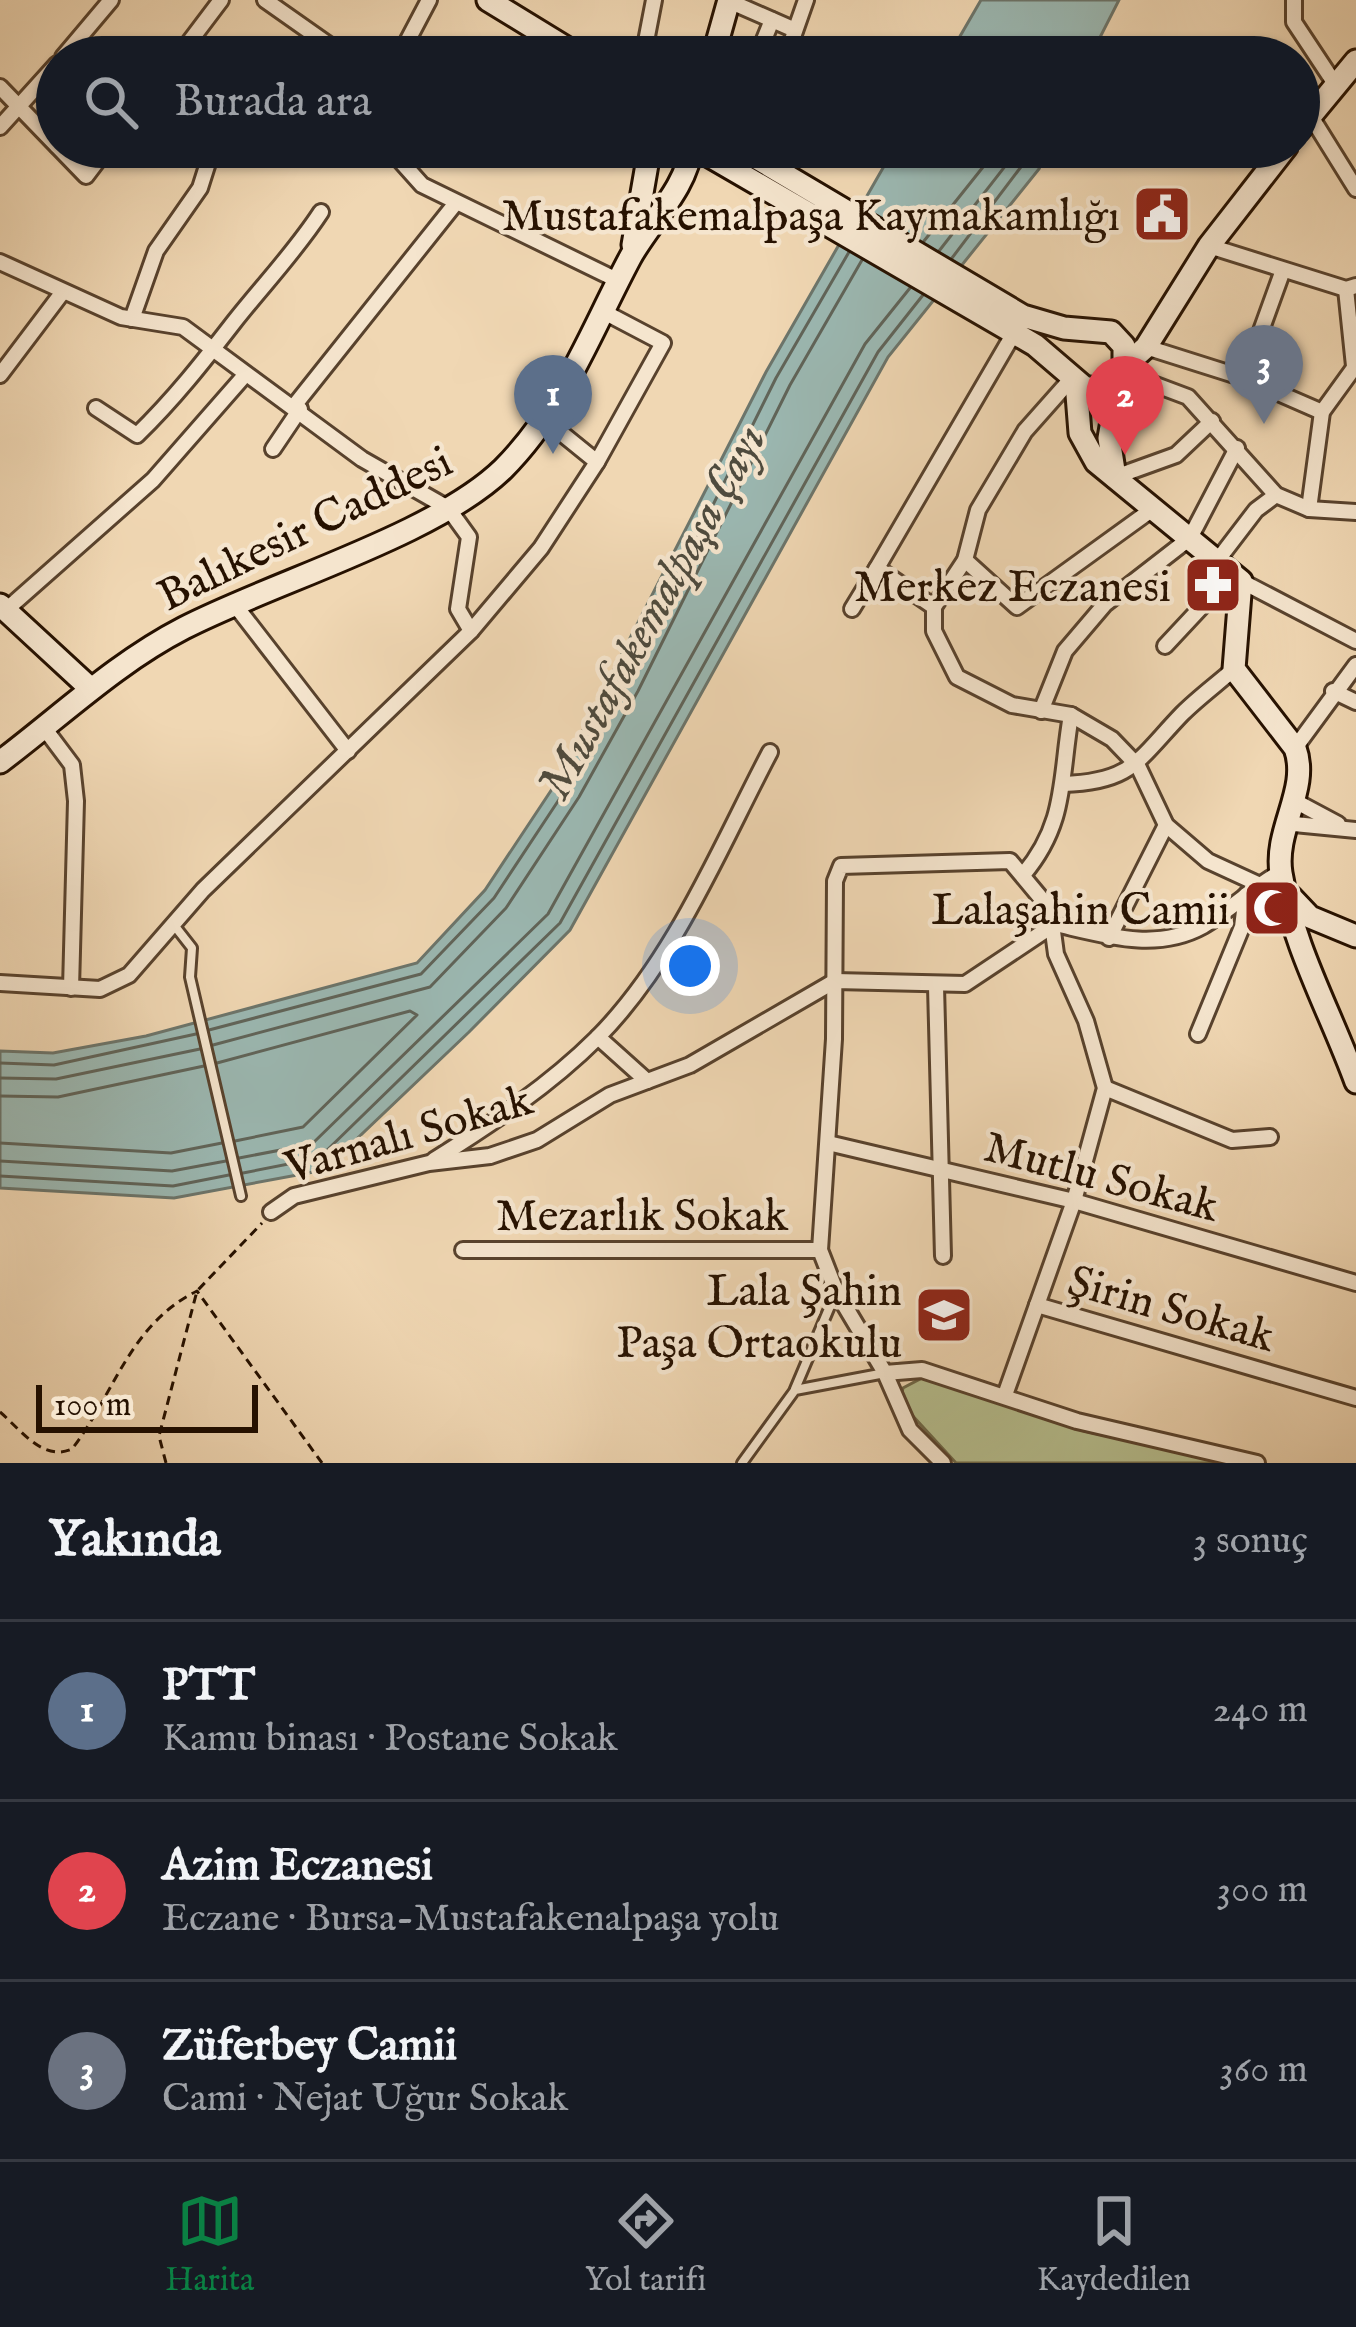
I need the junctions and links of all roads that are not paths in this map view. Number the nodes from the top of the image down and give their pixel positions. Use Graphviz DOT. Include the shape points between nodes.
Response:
graph roads {
  1 [pos="111,0"];
  2 [pos="221,0"];
  3 [pos="266,0"];
  4 [pos="429,0"];
  5 [pos="488,0"];
  6 [pos="654,0"];
  7 [pos="806,0"];
  8 [pos="1294,0"];
  9 [pos="729,1"];
  10 [pos="772,20"];
  11 [pos="795,30"];
  12 [pos="80,36"];
  13 [pos="194,36"];
  14 [pos="317,36"];
  15 [pos="410,36"];
  16 [pos="547,36"];
  17 [pos="648,36"];
  18 [pos="719,36"];
  19 [pos="766,36"];
  20 [pos="793,36"];
  21 [pos="1303,36"];
  22 [pos="1320,61"];
  23 [pos="1356,61"];
  24 [pos="1335,84"];
  25 [pos="0,87"];
  26 [pos="36,88"];
  27 [pos="1320,104"];
  28 [pos="20,107"];
  29 [pos="36,124"];
  30 [pos="0,127"];
  31 [pos="1320,142"];
  32 [pos="206,168"];
  33 [pos="407,168"];
  34 [pos="647,168"];
  35 [pos="687,168"];
  36 [pos="741,168"];
  37 [pos="764,168"];
  38 [pos="1270,168"];
  39 [pos="779,184"];
  40 [pos="1356,188"];
  41 [pos="455,204"];
  42 [pos="321,212"];
  43 [pos="1209,246"];
  44 [pos="630,257"];
  45 [pos="0,262"];
  46 [pos="1283,270"];
  47 [pos="619,281"];
  48 [pos="1351,287"];
  49 [pos="62,292"];
  50 [pos="604,312"];
  51 [pos="132,319"];
  52 [pos="1019,324"];
  53 [pos="1093,329"];
  54 [pos="1146,346"];
  55 [pos="214,349"];
  56 [pos="1355,366"];
  57 [pos="1124,373"];
  58 [pos="0,375"];
  59 [pos="245,375"];
  60 [pos="1073,378"];
  61 [pos="1244,378"];
  62 [pos="297,407"];
  63 [pos="96,408"];
  64 [pos="1322,412"];
  65 [pos="544,419"];
  66 [pos="1212,421"];
  67 [pos="273,448"];
  68 [pos="1237,448"];
  69 [pos="598,462"];
  70 [pos="1115,477"];
  71 [pos="1276,494"];
  72 [pos="448,508"];
  73 [pos="1154,508"];
  74 [pos="1310,509"];
  75 [pos="1356,512"];
  76 [pos="1190,538"];
  77 [pos="964,560"];
  78 [pos="1217,561"];
  79 [pos="877,568"];
  80 [pos="1241,581"];
  81 [pos="235,605"];
  82 [pos="3,607"];
  83 [pos="934,607"];
  84 [pos="852,609"];
  85 [pos="471,631"];
  86 [pos="1356,641"];
  87 [pos="1165,646"];
  88 [pos="1356,664"];
  89 [pos="1234,669"];
  90 [pos="91,689"];
  91 [pos="1334,691"];
  92 [pos="1356,701"];
  93 [pos="1042,711"];
  94 [pos="1071,716"];
  95 [pos="45,729"];
  96 [pos="1295,748"];
  97 [pos="348,751"];
  98 [pos="770,752"];
  99 [pos="0,762"];
  100 [pos="1138,766"];
  101 [pos="1063,784"];
  102 [pos="1293,800"];
  103 [pos="1283,823"];
  104 [pos="1166,825"];
  105 [pos="1352,830"];
  106 [pos="1023,875"];
  107 [pos="1284,882"];
  108 [pos="1252,890"];
  109 [pos="174,925"];
  110 [pos="1055,925"];
  111 [pos="1356,936"];
  112 [pos="1109,938"];
  113 [pos="835,981"];
  114 [pos="0,983"];
  115 [pos="937,986"];
  116 [pos="71,988"];
  117 [pos="1198,1034"];
  118 [pos="598,1037"];
  119 [pos="646,1081"];
  120 [pos="1356,1082"];
  121 [pos="1105,1088"];
  122 [pos="1270,1137"];
  123 [pos="827,1143"];
  124 [pos="429,1163"];
  125 [pos="942,1170"];
  126 [pos="241,1196"];
  127 [pos="1074,1201"];
  128 [pos="271,1212"];
  129 [pos="464,1250"];
  130 [pos="820,1250"];
  131 [pos="943,1256"];
  132 [pos="1356,1283"];
  133 [pos="836,1291"];
  134 [pos="1037,1305"];
  135 [pos="885,1372"];
  136 [pos="795,1390"];
  137 [pos="1005,1395"];
  138 [pos="1356,1398"];
  139 [pos="742,1463"];
  140 [pos="943,1463"];
  141 [pos="1257,1463"];
  1 -- 12 [label="street"];
  2 -- 13 [label="street"];
  3 -- 14 [label="street"];
  4 -- 15 [label="street"];
  5 -- 16 [label="main road"];
  6 -- 17 [label="street"];
  7 -- 11 [label="street"];
  8 -- 21 [label="street"];
  9 -- 10 [label="street"];
  9 -- 18 [label="main road"];
  10 -- 11 [label="street"];
  10 -- 19 [label="street"];
  11 -- 20 [label="street"];
  22 -- 24 [label="street"];
  23 -- 24 [label="main road"];
  24 -- 27 [label="main road"];
  25 -- 28 [label="street"];
  26 -- 28 [label="street"];
  28 -- 29 [label="street"];
  28 -- 30 [label="street"];
  31 -- 40 [label="street"];
  32 -- 51 [label="street" via="156,250"];
  33 -- 41 [label="street"];
  34 -- 44 [label="main road, Balıkesir Caddesi"];
  35 -- 44 [label="main road, Balıkesir Caddesi"];
  36 -- 39 [label="main road"];
  37 -- 39 [label="main road"];
  38 -- 43 [label="main road"];
  39 -- 52 [label="main road"];
  41 -- 47 [label="street"];
  41 -- 62 [label="street"];
  42 -- 55 [label="street"];
  43 -- 46 [label="street"];
  43 -- 54 [label="main road"];
  44 -- 47 [label="main road, Balıkesir Caddesi"];
  45 -- 49 [label="street"];
  46 -- 48 [label="street"];
  46 -- 61 [label="street"];
  47 -- 50 [label="main road, Balıkesir Caddesi"];
  48 -- 56 [label="street"];
  49 -- 51 [label="street"];
  49 -- 58 [label="street"];
  50 -- 65 [label="main road, Balıkesir Caddesi"];
  50 -- 69 [label="street" via="663,343"];
  51 -- 55 [label="street" via="183,327"];
  52 -- 53 [label="main road"];
  52 -- 60 [label="main road"];
  52 -- 79 [label="street"];
  53 -- 57 [label="main road" via="1119,338"];
  53 -- 60 [label="main road" via="1070,346"];
  54 -- 57 [label="main road"];
  54 -- 61 [label="street"];
  55 -- 59 [label="street"];
  55 -- 63 [label="street" via="137,435"];
  56 -- 64 [label="street"];
  57 -- 60 [label="main road" via="1102,390"];
  57 -- 66 [label="street" via="1188,397"];
  57 -- 70 [label="main road" via="1109,437"];
  59 -- 62 [label="street"];
  59 -- 82 [label="street" via="153,480"];
  60 -- 70 [label="main road" via="1080,433"];
  60 -- 77 [label="street" via="1025,431 978,510"];
  61 -- 64 [label="street"];
  62 -- 67 [label="street"];
  62 -- 72 [label="street" via="362,459"];
  64 -- 74 [label="street"];
  65 -- 69 [label="street"];
  65 -- 72 [label="main road, Balıkesir Caddesi" via="501,470"];
  66 -- 68 [label="street"];
  66 -- 70 [label="street" via="1176,455"];
  68 -- 71 [label="street"];
  68 -- 76 [label="street"];
  69 -- 85 [label="street" via="541,548"];
  70 -- 73 [label="main road"];
  71 -- 74 [label="street"];
  71 -- 78 [label="street"];
  72 -- 81 [label="main road, Balıkesir Caddesi"];
  72 -- 85 [label="street" via="469,536 458,608"];
  73 -- 76 [label="main road"];
  73 -- 77 [label="street" via="1017,607"];
  74 -- 75 [label="street"];
  76 -- 78 [label="main road"];
  76 -- 93 [label="street" via="1078,635"];
  77 -- 83 [label="street"];
  78 -- 80 [label="main road"];
  79 -- 83 [label="street"];
  79 -- 84 [label="street"];
  80 -- 86 [label="street"];
  80 -- 87 [label="street" via="1207,601"];
  80 -- 89 [label="main road"];
  81 -- 90 [label="main road, Balıkesir Caddesi" via="139,652"];
  81 -- 97 [label="street"];
  82 -- 90 [label="main road"];
  83 -- 93 [label="street" via="934,631 957,677"];
  85 -- 97 [label="street"];
  88 -- 91 [label="street"];
  89 -- 96 [label="main road"];
  89 -- 100 [label="street"];
  90 -- 95 [label="main road, Balıkesir Caddesi"];
  91 -- 92 [label="street"];
  91 -- 96 [label="street"];
  93 -- 94 [label="street"];
  94 -- 100 [label="street"];
  94 -- 101 [label="street"];
  95 -- 99 [label="main road, Balıkesir Caddesi"];
  95 -- 116 [label="street" via="71,765 76,801"];
  96 -- 102 [label="main road"];
  97 -- 109 [label="street"];
  98 -- 118 [label="street" via="654,964"];
  100 -- 101 [label="street" via="1104,783"];
  100 -- 104 [label="street"];
  101 -- 106 [label="street" via="1048,846"];
  102 -- 103 [label="main road"];
  102 -- 105 [label="street"];
  103 -- 105 [label="street"];
  103 -- 107 [label="main road"];
  104 -- 108 [label="street"];
  104 -- 112 [label="street"];
  106 -- 110 [label="street"];
  106 -- 113 [label="street" via="1010,861 841,866"];
  107 -- 108 [label="street"];
  107 -- 111 [label="main road" via="1310,916"];
  107 -- 120 [label="main road"];
  108 -- 112 [label="street" via="1201,927 1159,941"];
  108 -- 117 [label="street"];
  109 -- 116 [label="street" via="129,975 100,989"];
  109 -- 126 [label="lane" via="192,948 190,976"];
  110 -- 112 [label="street"];
  110 -- 115 [label="street" via="965,984"];
  110 -- 121 [label="street" via="1056,954"];
  113 -- 115 [label="street"];
  113 -- 119 [label="street, Varnalı Sokak" via="690,1065"];
  113 -- 123 [label="street"];
  114 -- 116 [label="street"];
  115 -- 125 [label="street"];
  118 -- 119 [label="street"];
  118 -- 124 [label="street"];
  119 -- 124 [label="street, Varnalı Sokak" via="537,1140"];
  121 -- 122 [label="street" via="1232,1140"];
  121 -- 127 [label="street"];
  123 -- 125 [label="street, Mutlu Sokak"];
  123 -- 130 [label="street"];
  124 -- 128 [label="street, Varnalı Sokak" via="294,1196"];
  125 -- 127 [label="street, Mutlu Sokak"];
  125 -- 131 [label="street"];
  127 -- 132 [label="street, Mutlu Sokak"];
  127 -- 134 [label="street"];
  129 -- 130 [label="street, Mezarlık Sokak"];
  130 -- 133 [label="street"];
  133 -- 135 [label="street"];
  133 -- 136 [label="lane"];
  134 -- 137 [label="street"];
  134 -- 138 [label="street, Şirin Sokak"];
  135 -- 136 [label="lane"];
  135 -- 137 [label="street" via="922,1370"];
  135 -- 140 [label="street" via="910,1430"];
  136 -- 139 [label="lane"];
  137 -- 141 [label="street" via="1077,1421"];
}
